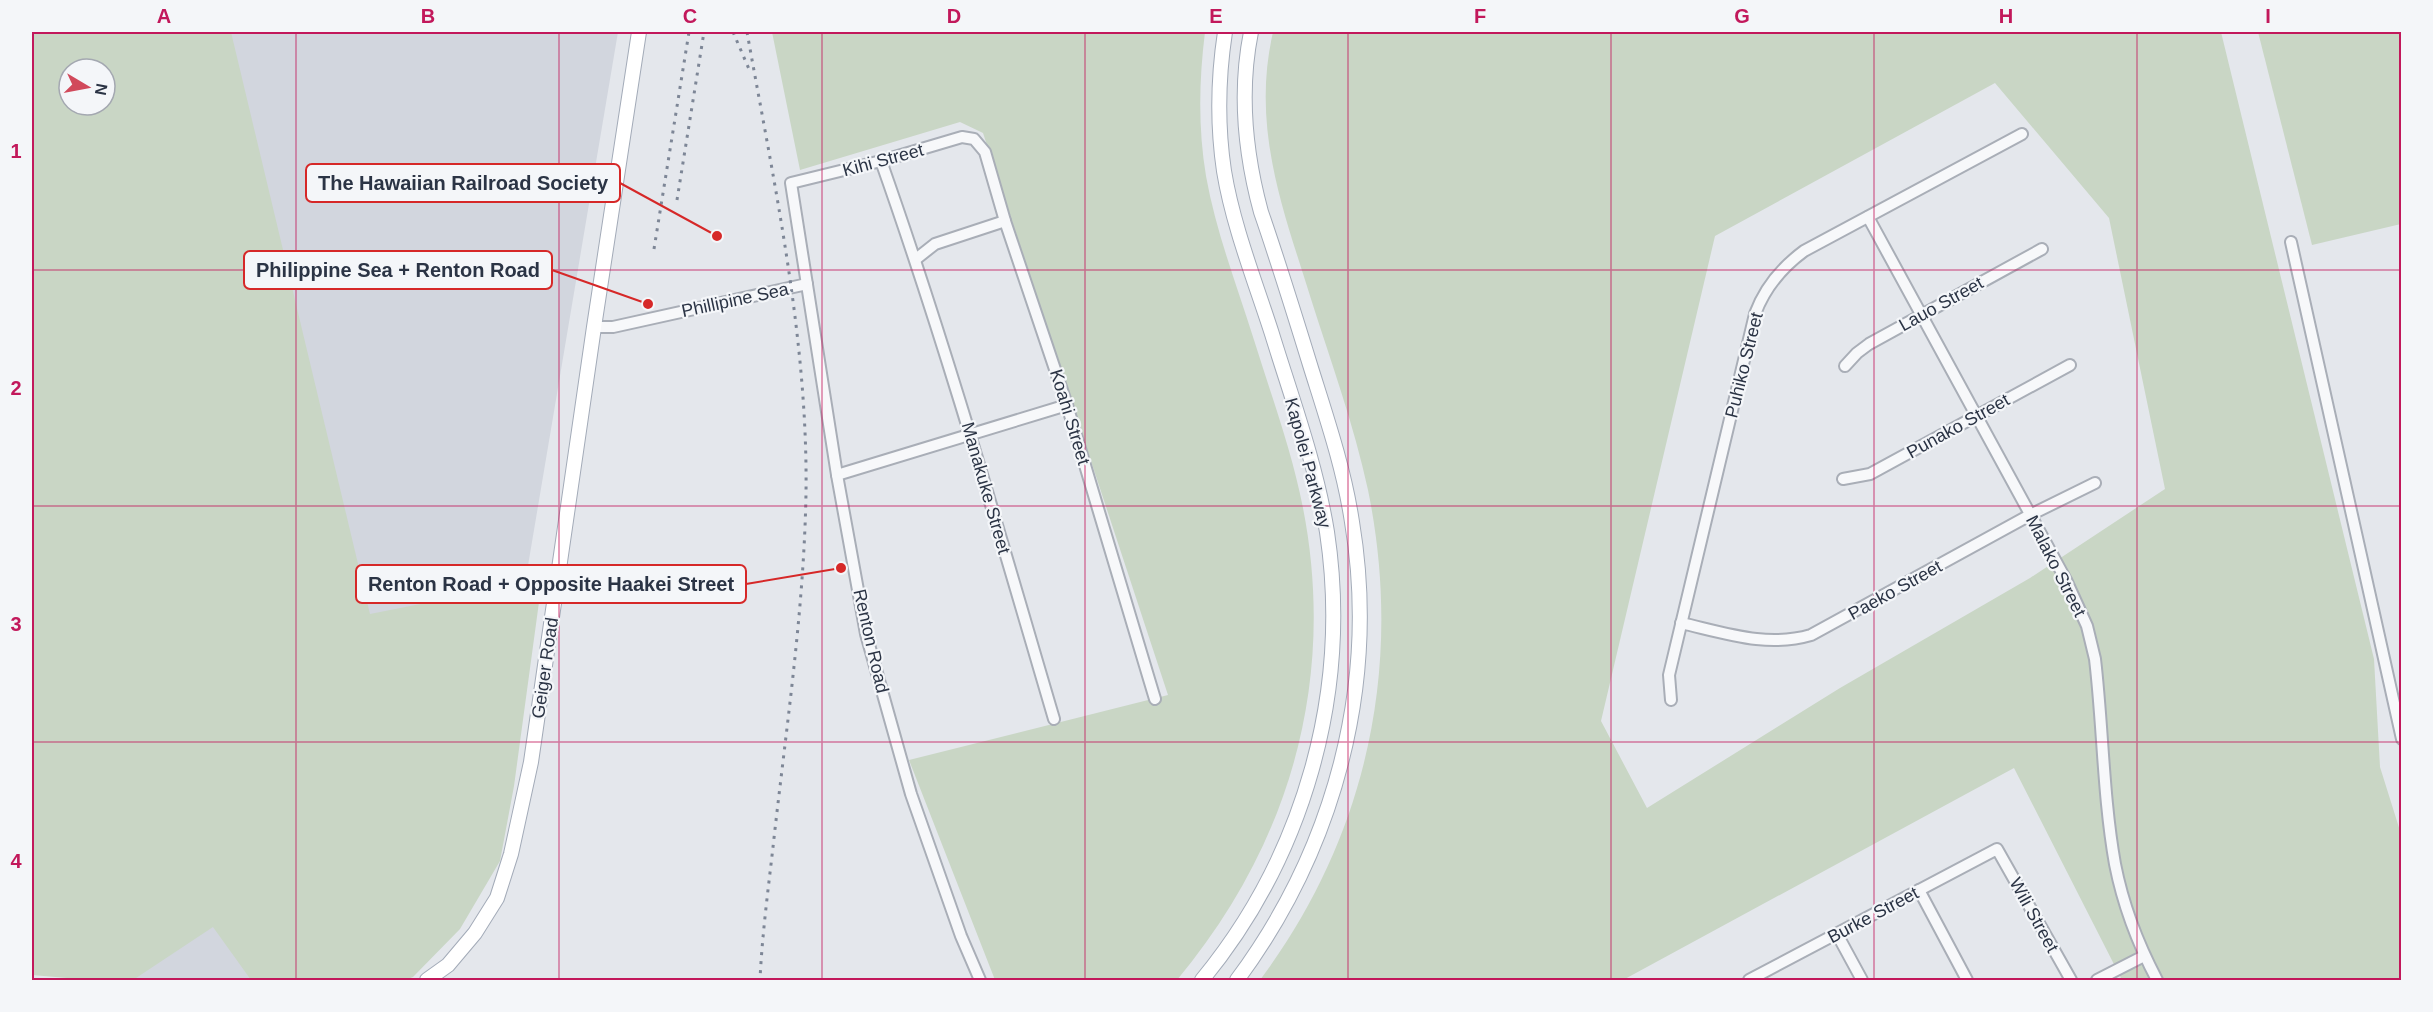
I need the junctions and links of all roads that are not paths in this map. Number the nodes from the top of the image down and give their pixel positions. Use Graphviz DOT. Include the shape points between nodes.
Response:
graph roads {
  1 [pos="639,32"];
  2 [pos="1225,32"];
  3 [pos="1251,32"];
  4 [pos="2022,134"];
  5 [pos="974,139"];
  6 [pos="881,161"];
  7 [pos="791,183"];
  8 [pos="1868,217"];
  9 [pos="1005,221"];
  10 [pos="2291,242"];
  11 [pos="2042,249"];
  12 [pos="916,259"];
  13 [pos="807,284"];
  14 [pos="1922,315"];
  15 [pos="594,327"];
  16 [pos="2070,365"];
  17 [pos="1845,366"];
  18 [pos="1067,405"];
  19 [pos="1976,416"];
  20 [pos="971,435"];
  21 [pos="837,475"];
  22 [pos="1843,479"];
  23 [pos="2096,483"];
  24 [pos="2030,515"];
  25 [pos="1681,623"];
  26 [pos="1155,699"];
  27 [pos="1671,700"];
  28 [pos="1054,719"];
  29 [pos="2402,739"];
  30 [pos="1997,849"];
  31 [pos="1919,890"];
  32 [pos="1837,934"];
  33 [pos="2144,956"];
  34 [pos="1756,979"];
  35 [pos="427,981"];
  36 [pos="980,981"];
  37 [pos="1202,981"];
  38 [pos="1237,981"];
  39 [pos="1862,981"];
  40 [pos="1967,981"];
  41 [pos="2071,981"];
  42 [pos="2097,981"];
  43 [pos="2157,981"];
  1 -- 15 [label="main road, Geiger Road"];
  2 -- 37 [label="main road, Kapolei Parkway" via="1219,102 1225,172 1235,218 1317,483 1330,562 1333,623 1325,714 1295,822 1259,898"];
  3 -- 38 [label="main road, Kapolei Parkway" via="1245,104 1251,170 1341,466 1356,550 1360,636 1351,721 1326,814 1287,903"];
  4 -- 8 [label="street, Puhiko Street"];
  5 -- 6 [label="street, Kihi Street" via="962,137"];
  5 -- 9 [label="street, Koahi Street" via="985,152"];
  6 -- 7 [label="street, Kihi Street"];
  6 -- 12 [label="street, Manakuke Street"];
  7 -- 13 [label="street, Renton Road"];
  8 -- 14 [label="street, Malako Street"];
  8 -- 25 [label="street, Puhiko Street" via="1793,259 1760,301"];
  9 -- 12 [label="street" via="935,243"];
  9 -- 18 [label="street, Koahi Street"];
  10 -- 29 [label="street"];
  11 -- 14 [label="street, Lauo Street"];
  12 -- 20 [label="street, Manakuke Street"];
  13 -- 15 [label="street, Phillipine Sea" via="613,327"];
  13 -- 21 [label="street, Renton Road"];
  14 -- 17 [label="street, Lauo Street" via="1863,348"];
  14 -- 19 [label="street, Malako Street"];
  15 -- 35 [label="main road, Geiger Road" via="531,762 511,854 497,898 475,933 448,965"];
  16 -- 19 [label="street, Punako Street"];
  18 -- 20 [label="street"];
  18 -- 26 [label="street, Koahi Street"];
  19 -- 22 [label="street, Punako Street" via="1870,474"];
  19 -- 24 [label="street, Malako Street"];
  20 -- 21 [label="street"];
  20 -- 28 [label="street, Manakuke Street"];
  21 -- 36 [label="street, Renton Road" via="866,634 908,783"];
  23 -- 24 [label="street, Paeko Street"];
  24 -- 25 [label="street, Paeko Street" via="1811,635 1758,640"];
  24 -- 33 [label="street, Malako Street" via="2075,597 2091,642 2115,865"];
  25 -- 27 [label="street, Puhiko Street" via="1669,675"];
  30 -- 31 [label="street, Burke Street"];
  30 -- 41 [label="street, Wili Street"];
  31 -- 32 [label="street, Burke Street"];
  31 -- 40 [label="street"];
  32 -- 34 [label="street, Burke Street"];
  32 -- 39 [label="street"];
  33 -- 42 [label="street"];
  33 -- 43 [label="street, Malako Street"];
}
